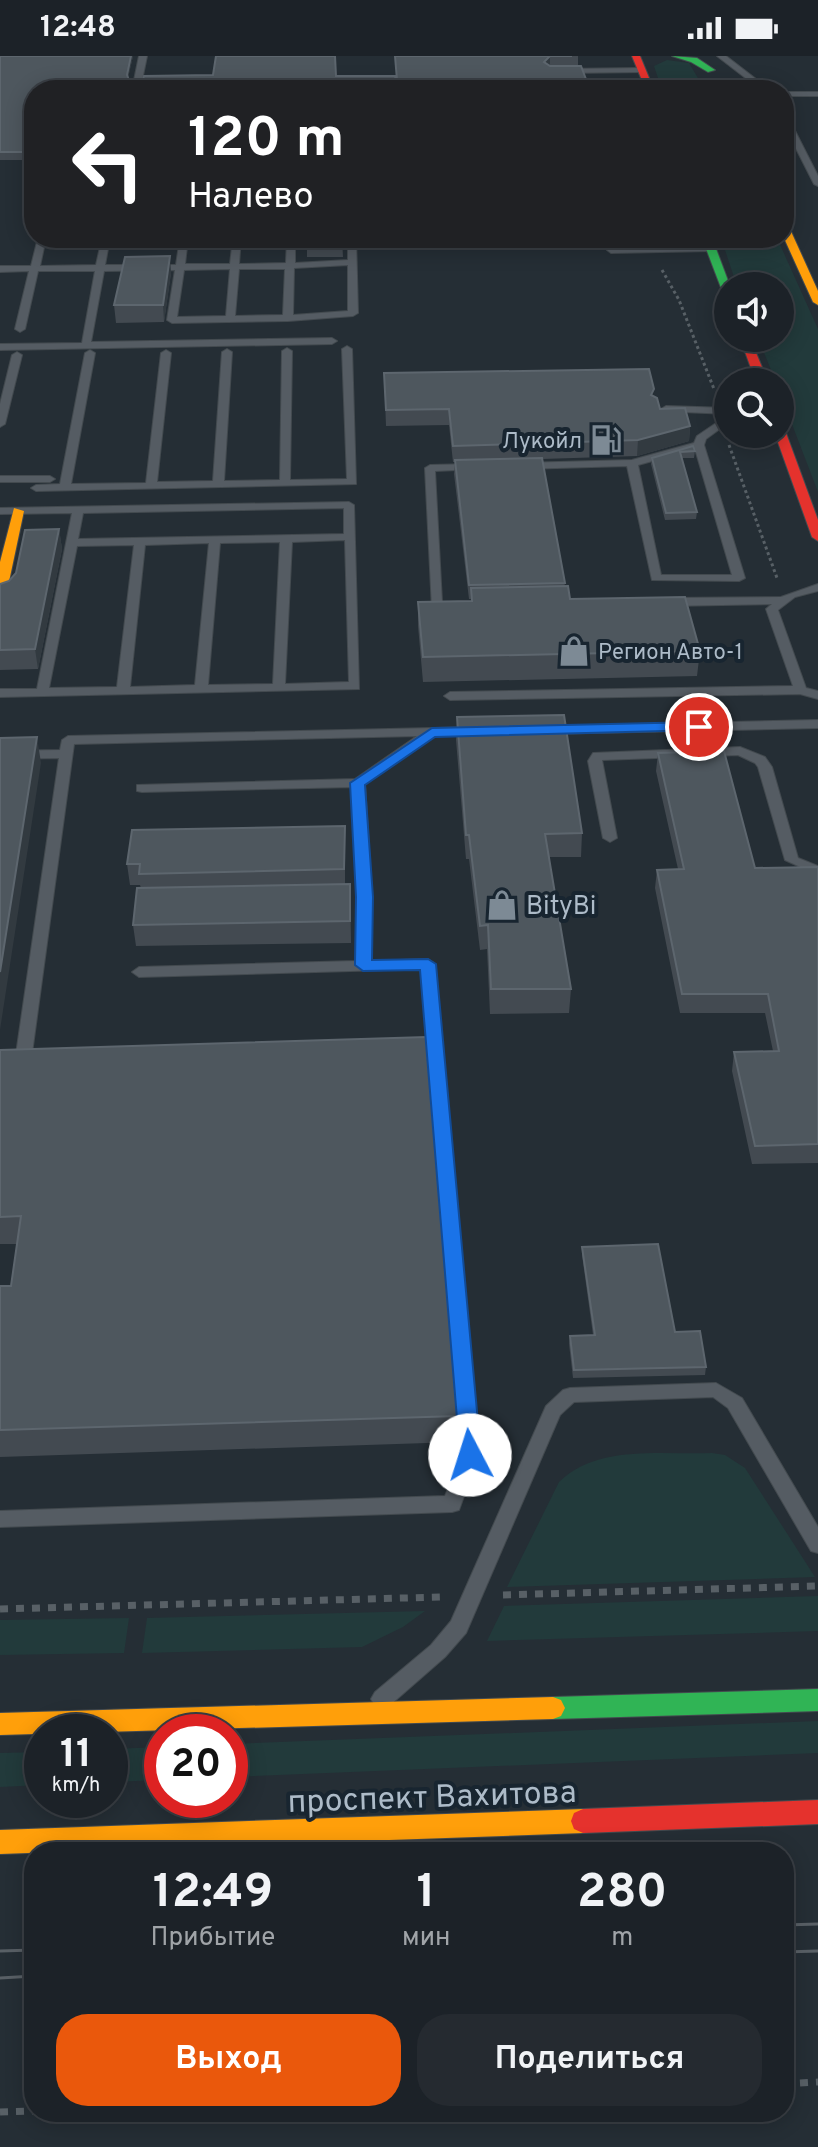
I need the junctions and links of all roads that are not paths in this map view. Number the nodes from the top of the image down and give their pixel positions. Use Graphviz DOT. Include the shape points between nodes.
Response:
graph roads {
  1 [pos="143,56"];
  2 [pos="585,56"];
  3 [pos="663,56"];
  4 [pos="676,56"];
  5 [pos="714,61"];
  6 [pos="639,63"];
  7 [pos="589,70"];
  8 [pos="550,71"];
  9 [pos="138,80"];
  10 [pos="748,80"];
  11 [pos="794,94"];
  12 [pos="818,94"];
  13 [pos="794,137"];
  14 [pos="818,184"];
  15 [pos="40,248"];
  16 [pos="104,248"];
  17 [pos="183,248"];
  18 [pos="236,248"];
  19 [pos="291,248"];
  20 [pos="352,248"];
  21 [pos="665,248"];
  22 [pos="711,248"];
  23 [pos="794,248"];
  24 [pos="611,250"];
  25 [pos="352,262"];
  26 [pos="290,266"];
  27 [pos="180,267"];
  28 [pos="234,267"];
  29 [pos="100,268"];
  30 [pos="0,269"];
  31 [pos="35,269"];
  32 [pos="720,272"];
  33 [pos="818,302"];
  34 [pos="288,318"];
  35 [pos="230,319"];
  36 [pos="20,329"];
  37 [pos="332,341"];
  38 [pos="0,347"];
  39 [pos="88,349"];
  40 [pos="347,349"];
  41 [pos="287,351"];
  42 [pos="227,352"];
  43 [pos="166,353"];
  44 [pos="17,355"];
  45 [pos="657,409"];
  46 [pos="714,414"];
  47 [pos="0,424"];
  48 [pos="714,426"];
  49 [pos="699,445"];
  50 [pos="785,448"];
  51 [pos="632,463"];
  52 [pos="508,466"];
  53 [pos="492,467"];
  54 [pos="0,479"];
  55 [pos="37,483"];
  56 [pos="66,483"];
  57 [pos="285,483"];
  58 [pos="218,485"];
  59 [pos="151,486"];
  60 [pos="78,510"];
  61 [pos="16,511"];
  62 [pos="350,537"];
  63 [pos="818,537"];
  64 [pos="286,539"];
  65 [pos="215,540"];
  66 [pos="140,541"];
  67 [pos="71,543"];
  68 [pos="5,546"];
  69 [pos="818,587"];
  70 [pos="0,591"];
  71 [pos="785,600"];
  72 [pos="658,602"];
  73 [pos="467,605"];
  74 [pos="279,688"];
  75 [pos="201,689"];
  76 [pos="801,690"];
  77 [pos="123,691"];
  78 [pos="0,693"];
  79 [pos="42,693"];
  80 [pos="818,695"];
  81 [pos="450,696"];
  82 [pos="818,724"];
  83 [pos="493,731"];
  84 [pos="524,731"];
  85 [pos="432,732"];
  86 [pos="66,754"];
  87 [pos="0,755"];
  88 [pos="358,783"];
  89 [pos="142,788"];
  90 [pos="610,838"];
  91 [pos="818,871"];
  92 [pos="363,965"];
  93 [pos="139,972"];
  94 [pos="0,1069"];
  95 [pos="0,1519"];
  96 [pos="818,1545"];
  97 [pos="818,1700"];
  98 [pos="365,1713"];
  99 [pos="0,1724"];
  100 [pos="818,1812"];
  101 [pos="0,1842"];
  1 -- 9 [label="lane"];
  2 -- 7 [label="lane"];
  3 -- 6 [label="street"];
  4 -- 5 [label="street"];
  5 -- 10 [label="lane"];
  6 -- 7 [label="lane"];
  7 -- 8 [label="lane"];
  11 -- 12 [label="lane"];
  13 -- 14 [label="lane"];
  15 -- 31 [label="lane"];
  16 -- 29 [label="lane"];
  17 -- 27 [label="lane"];
  18 -- 28 [label="lane"];
  19 -- 26 [label="lane"];
  20 -- 25 [label="lane"];
  21 -- 24 [label="lane"];
  22 -- 32 [label="street"];
  23 -- 33 [label="street"];
  25 -- 26 [label="lane"];
  25 -- 34 [label="lane" via="353,313"];
  26 -- 28 [label="lane"];
  26 -- 34 [label="lane"];
  27 -- 28 [label="lane"];
  27 -- 29 [label="lane"];
  27 -- 35 [label="lane" via="172,320"];
  28 -- 35 [label="lane"];
  29 -- 31 [label="lane"];
  29 -- 39 [label="lane"];
  30 -- 31 [label="lane"];
  31 -- 36 [label="lane"];
  34 -- 35 [label="lane"];
  37 -- 39 [label="lane"];
  38 -- 39 [label="lane"];
  39 -- 56 [label="lane"];
  40 -- 57 [label="lane" via="352,482"];
  41 -- 57 [label="lane"];
  42 -- 58 [label="lane"];
  43 -- 59 [label="lane"];
  44 -- 47 [label="lane"];
  45 -- 46 [label="lane"];
  48 -- 49 [label="lane"];
  49 -- 51 [label="lane"];
  49 -- 51 [label="lane" via="739,578 656,578"];
  50 -- 63 [label="street"];
  51 -- 52 [label="lane"];
  53 -- 73 [label="lane" via="430,468 436,606"];
  54 -- 55 [label="lane"];
  55 -- 56 [label="lane"];
  55 -- 61 [label="lane"];
  56 -- 59 [label="lane"];
  57 -- 58 [label="lane"];
  58 -- 59 [label="lane"];
  60 -- 61 [label="lane"];
  60 -- 62 [label="lane" via="349,505"];
  60 -- 67 [label="lane"];
  61 -- 68 [label="street"];
  62 -- 64 [label="lane"];
  62 -- 74 [label="lane" via="355,686"];
  64 -- 65 [label="lane"];
  64 -- 74 [label="lane"];
  65 -- 66 [label="lane"];
  65 -- 75 [label="lane"];
  66 -- 67 [label="lane"];
  66 -- 77 [label="lane"];
  67 -- 79 [label="lane"];
  68 -- 70 [label="street"];
  69 -- 71 [label="lane"];
  71 -- 72 [label="lane"];
  71 -- 76 [label="lane" via="772,609"];
  74 -- 75 [label="lane"];
  75 -- 77 [label="lane"];
  76 -- 80 [label="lane"];
  76 -- 81 [label="lane"];
  77 -- 79 [label="lane"];
  78 -- 79 [label="lane"];
  82 -- 84 [label="lane"];
  83 -- 85 [label="lane"];
  85 -- 86 [label="lane" via="68,740"];
  85 -- 88 [label="lane"];
  86 -- 87 [label="lane"];
  86 -- 94 [label="lane" via="30,1068"];
  88 -- 89 [label="lane"];
  88 -- 92 [label="lane" via="352,840"];
  90 -- 91 [label="lane" via="598,756 740,751 765,767 792,860"];
  92 -- 93 [label="lane"];
  92 -- 95 [label="lane" via="428,964 428,1057 470,1455 452,1504"];
  96 -- 98 [label="lane" via="735,1403 716,1390 570,1395 553,1411 459,1627"];
  97 -- 98 [label="street"];
  98 -- 99 [label="street"];
  100 -- 101 [label="street, проспект Вахитова"];
}
